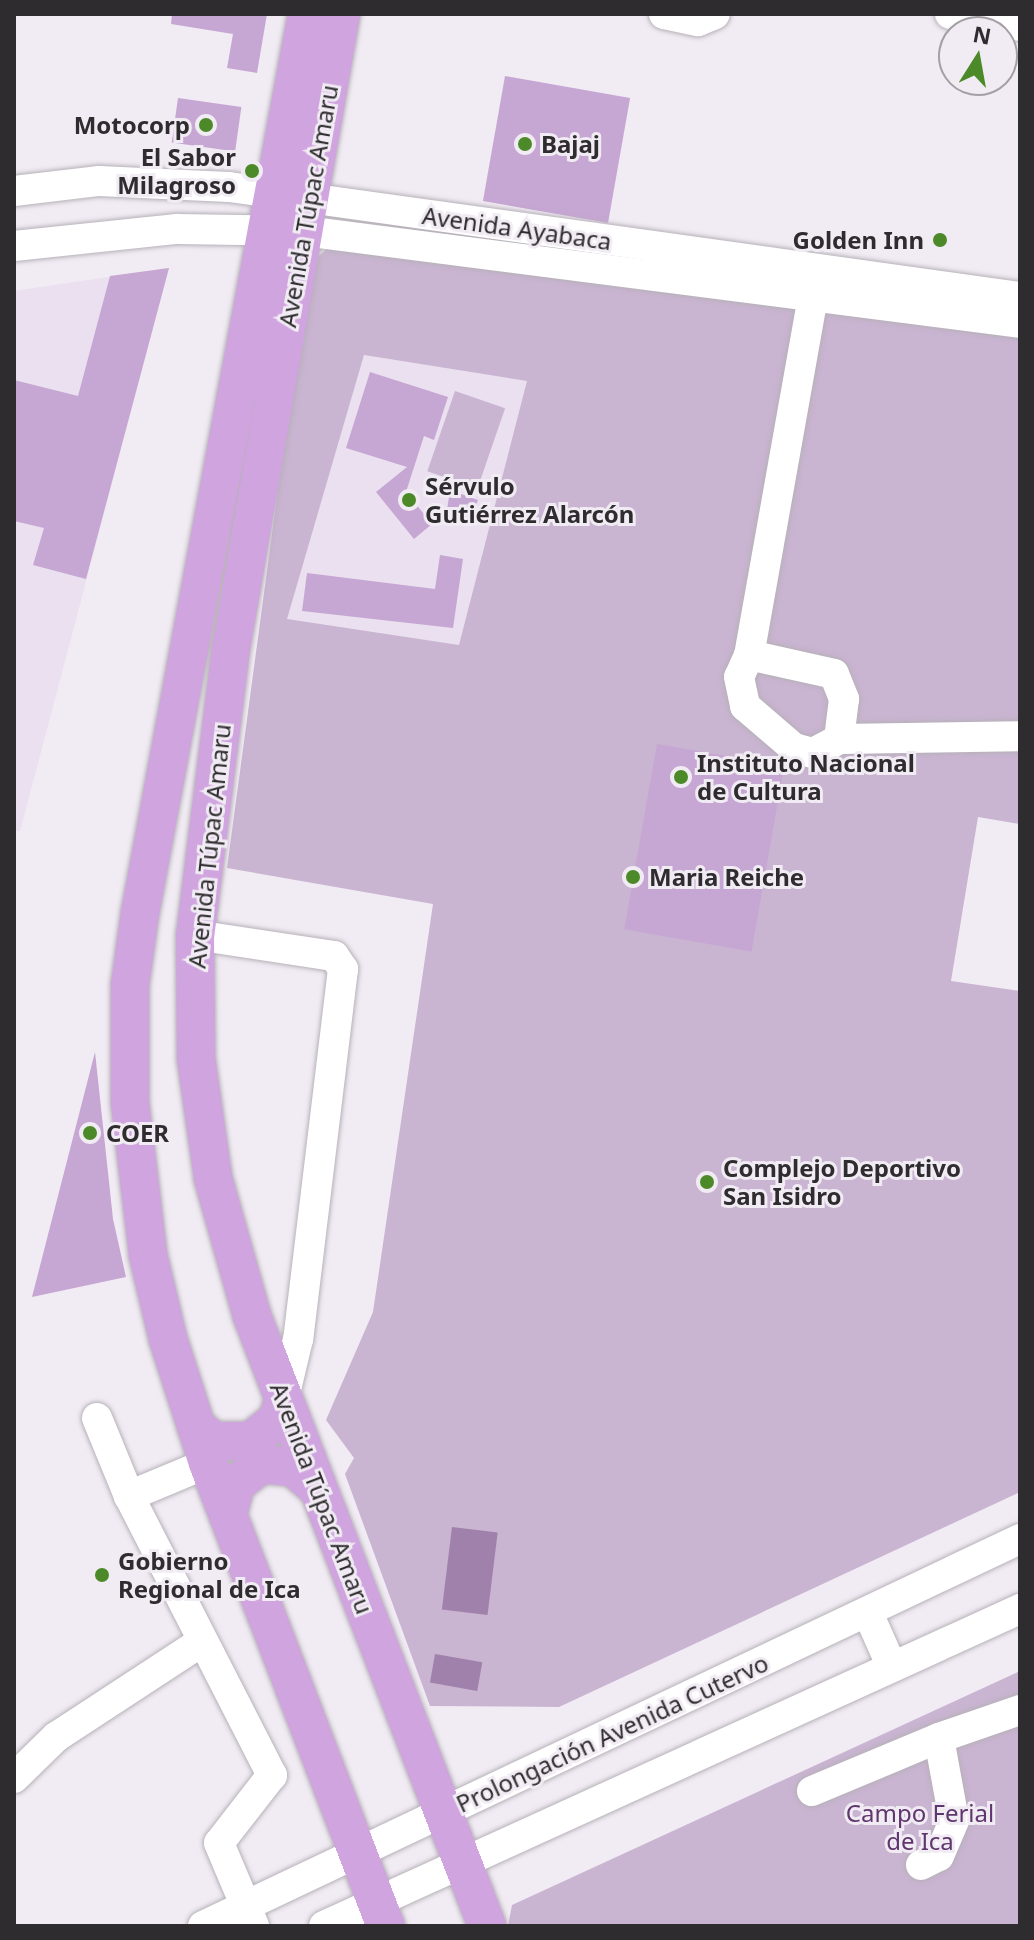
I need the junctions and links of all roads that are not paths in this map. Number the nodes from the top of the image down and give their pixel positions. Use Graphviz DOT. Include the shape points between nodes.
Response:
graph roads {
  1 [pos="307,14"];
  2 [pos="341,14"];
  3 [pos="664,14"];
  4 [pos="715,14"];
  5 [pos="950,14"];
  6 [pos="1020,26"];
  7 [pos="14,191"];
  8 [pos="289,214"];
  9 [pos="14,246"];
  10 [pos="816,281"];
  11 [pos="1020,297"];
  12 [pos="1020,323"];
  13 [pos="194,642"];
  14 [pos="231,648"];
  15 [pos="749,655"];
  16 [pos="1020,736"];
  17 [pos="839,739"];
  18 [pos="195,935"];
  19 [pos="283,1402"];
  20 [pos="97,1418"];
  21 [pos="196,1426"];
  22 [pos="208,1463"];
  23 [pos="317,1488"];
  24 [pos="129,1496"];
  25 [pos="228,1515"];
  26 [pos="1020,1539"];
  27 [pos="1020,1609"];
  28 [pos="868,1613"];
  29 [pos="983,1627"];
  30 [pos="1020,1631"];
  31 [pos="201,1642"];
  32 [pos="892,1667"];
  33 [pos="1020,1710"];
  34 [pos="939,1738"];
  35 [pos="14,1778"];
  36 [pos="812,1791"];
  37 [pos="447,1811"];
  38 [pos="361,1853"];
  39 [pos="464,1860"];
  40 [pos="921,1865"];
  41 [pos="381,1913"];
  42 [pos="247,1917"];
  43 [pos="203,1926"];
  44 [pos="324,1926"];
  45 [pos="487,1926"];
  1 -- 8 [label="main road, Avenida Túpac Amaru"];
  2 -- 8 [label="main road, Avenida Túpac Amaru"];
  3 -- 4 [label="street" via="698,21"];
  5 -- 6 [label="street"];
  7 -- 8 [label="street, Avenida Ayabaca" via="167,181"];
  8 -- 9 [label="street, Avenida Ayabaca"];
  8 -- 10 [label="street, Avenida Ayabaca"];
  8 -- 13 [label="main road, Avenida Túpac Amaru"];
  8 -- 14 [label="main road, Avenida Túpac Amaru"];
  10 -- 11 [label="street, Avenida Ayabaca"];
  10 -- 12 [label="street, Avenida Ayabaca"];
  10 -- 15 [label="street"];
  13 -- 14 [label="main road"];
  13 -- 21 [label="main road, Avenida Túpac Amaru" via="140,913 128,1041 148,1255"];
  14 -- 18 [label="main road, Avenida Túpac Amaru"];
  15 -- 17 [label="street" via="834,674 844,699"];
  15 -- 17 [label="street" via="739,692 756,720 813,753"];
  16 -- 17 [label="street"];
  18 -- 19 [label="main road, Avenida Túpac Amaru" via="196,1058 213,1178"];
  18 -- 19 [label="street" via="334,956 343,969 298,1339"];
  19 -- 21 [label="main road" via="277,1420 251,1441 213,1441"];
  19 -- 23 [label="main road, Avenida Túpac Amaru"];
  20 -- 24 [label="street"];
  21 -- 22 [label="main road, Avenida Túpac Amaru"];
  22 -- 24 [label="street"];
  22 -- 25 [label="main road, Avenida Túpac Amaru"];
  23 -- 25 [label="main road" via="293,1467 262,1464 236,1484"];
  23 -- 37 [label="main road, Avenida Túpac Amaru"];
  24 -- 31 [label="street"];
  25 -- 38 [label="main road, Avenida Túpac Amaru"];
  26 -- 28 [label="street, Prolongación Avenida Cutervo"];
  27 -- 29 [label="street"];
  28 -- 32 [label="street"];
  28 -- 37 [label="street, Prolongación Avenida Cutervo"];
  29 -- 30 [label="street"];
  29 -- 32 [label="street"];
  31 -- 35 [label="street" via="56,1737"];
  31 -- 42 [label="street" via="272,1775 219,1843"];
  32 -- 39 [label="street"];
  33 -- 34 [label="street"];
  34 -- 36 [label="street"];
  34 -- 40 [label="street" via="954,1820 939,1856"];
  37 -- 38 [label="street, Prolongación Avenida Cutervo"];
  37 -- 39 [label="main road, Avenida Túpac Amaru"];
  38 -- 41 [label="main road, Avenida Túpac Amaru"];
  38 -- 42 [label="street, Prolongación Avenida Cutervo"];
  39 -- 41 [label="street"];
  39 -- 45 [label="main road, Avenida Túpac Amaru"];
  41 -- 44 [label="street"];
  42 -- 43 [label="street, Prolongación Avenida Cutervo"];
}
